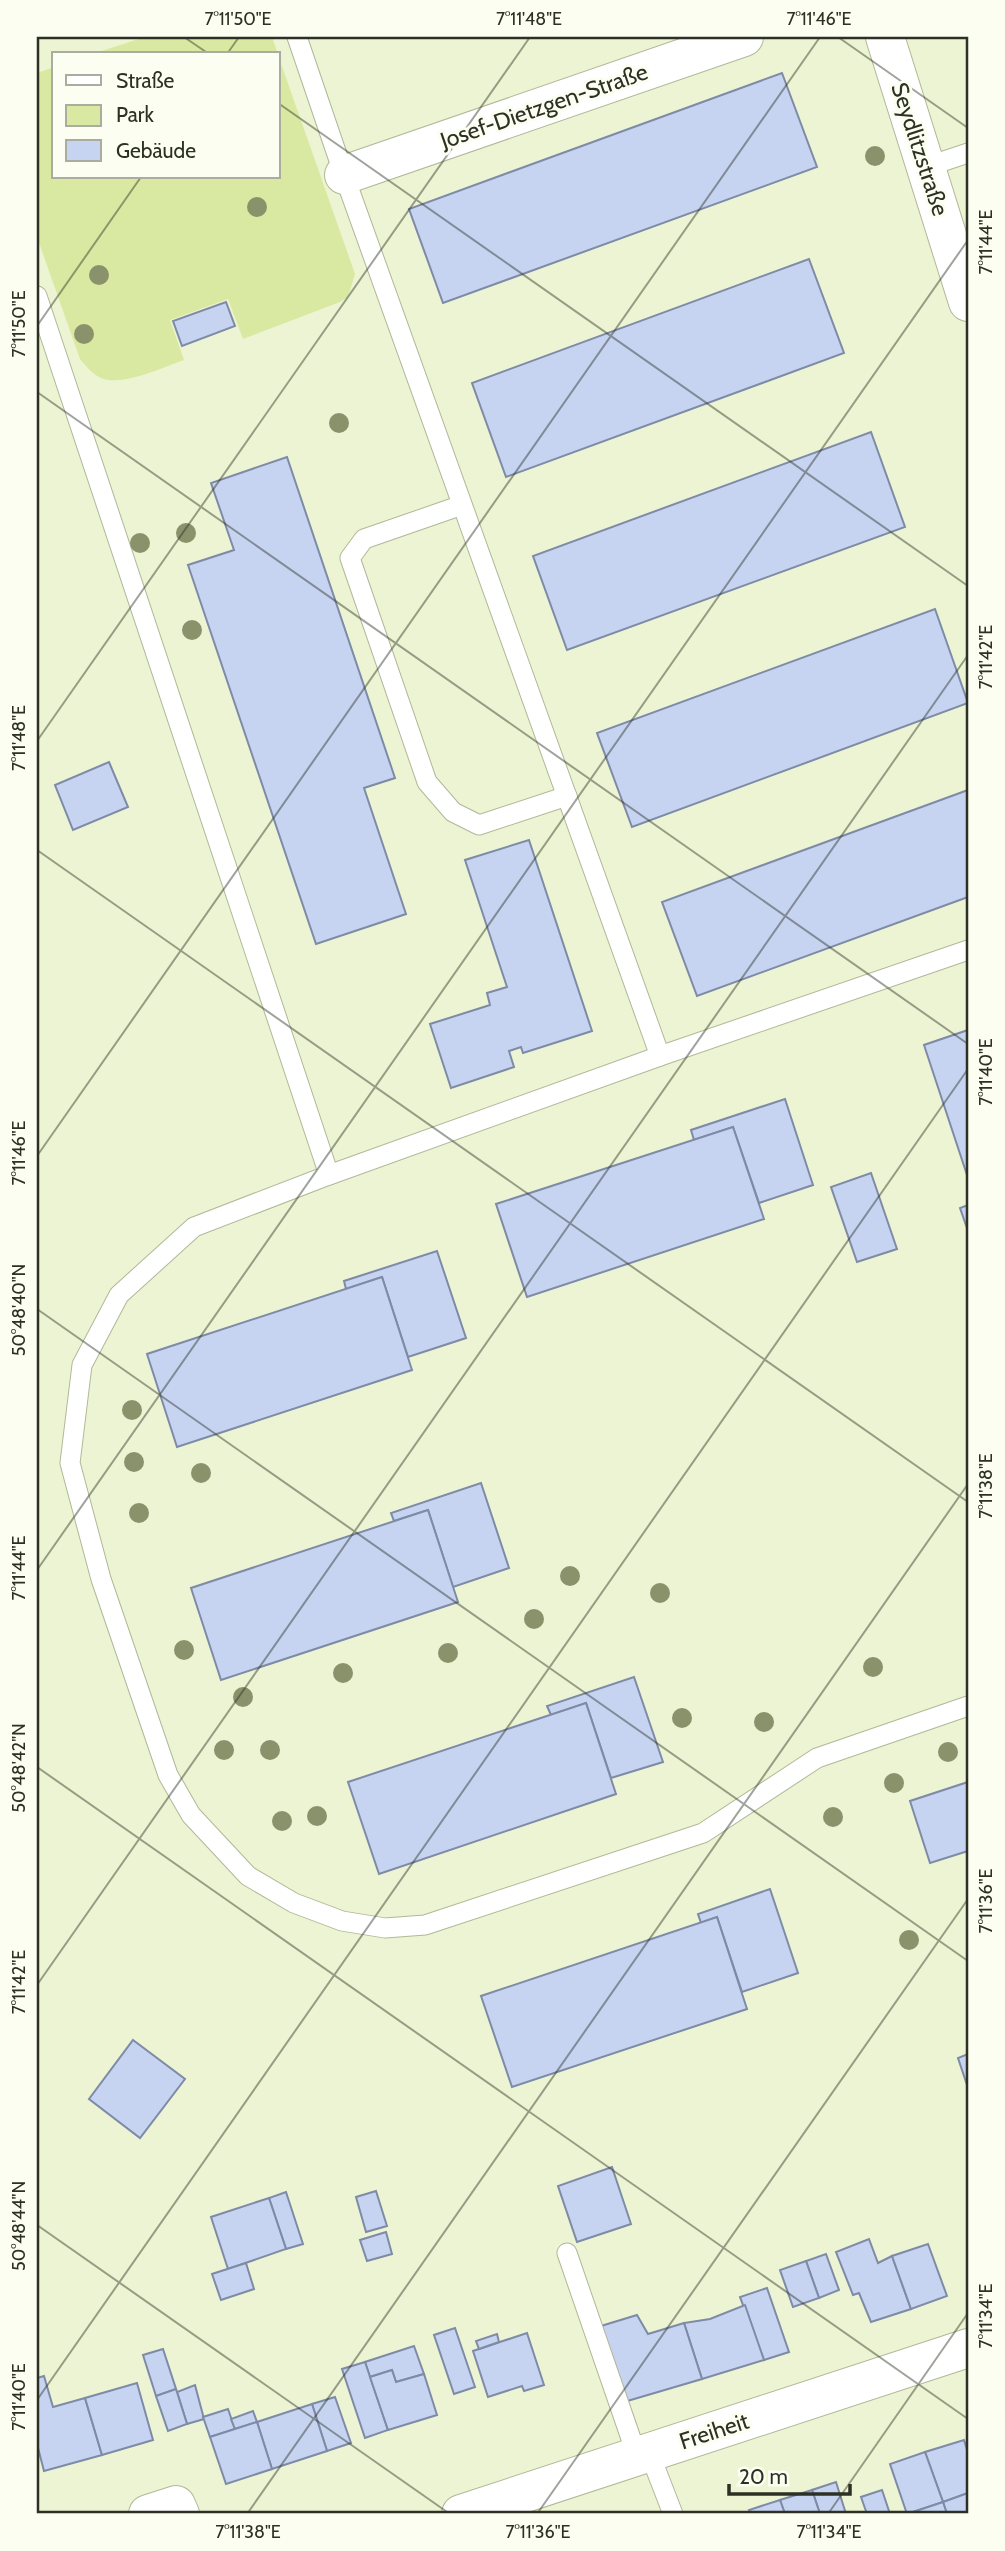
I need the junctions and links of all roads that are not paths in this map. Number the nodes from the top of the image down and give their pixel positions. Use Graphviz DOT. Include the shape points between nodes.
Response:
graph roads {
  1 [pos="297,37"];
  2 [pos="744,37"];
  3 [pos="885,37"];
  4 [pos="968,153"];
  5 [pos="926,167"];
  6 [pos="344,175"];
  7 [pos="37,296"];
  8 [pos="968,302"];
  9 [pos="462,505"];
  10 [pos="567,796"];
  11 [pos="968,950"];
  12 [pos="660,1056"];
  13 [pos="329,1175"];
  14 [pos="968,1706"];
  15 [pos="567,2253"];
  16 [pos="968,2348"];
  17 [pos="643,2454"];
  18 [pos="148,2514"];
  19 [pos="180,2514"];
  20 [pos="461,2514"];
  21 [pos="673,2514"];
  1 -- 6 [label="lane"];
  2 -- 6 [label="street, Josef-Dietzgen-Straße"];
  3 -- 5 [label="street, Seydlitzstraße"];
  4 -- 5 [label="lane"];
  5 -- 8 [label="street, Seydlitzstraße"];
  6 -- 9 [label="lane"];
  7 -- 13 [label="lane"];
  9 -- 10 [label="lane"];
  9 -- 10 [label="lane" via="364,539 350,558 427,782 453,812 479,825"];
  10 -- 12 [label="lane"];
  11 -- 12 [label="lane"];
  12 -- 13 [label="lane"];
  13 -- 14 [label="lane" via="194,1227 118,1295 82,1366 70,1463 101,1579 168,1775 191,1815 248,1876 294,1903 342,1922 385,1928 425,1925 703,1833 817,1758"];
  15 -- 17 [label="lane"];
  16 -- 17 [label="street, Freiheit"];
  17 -- 20 [label="street, Freiheit"];
  17 -- 21 [label="lane"];
  18 -- 19 [label="street" via="176,2505"];
}
